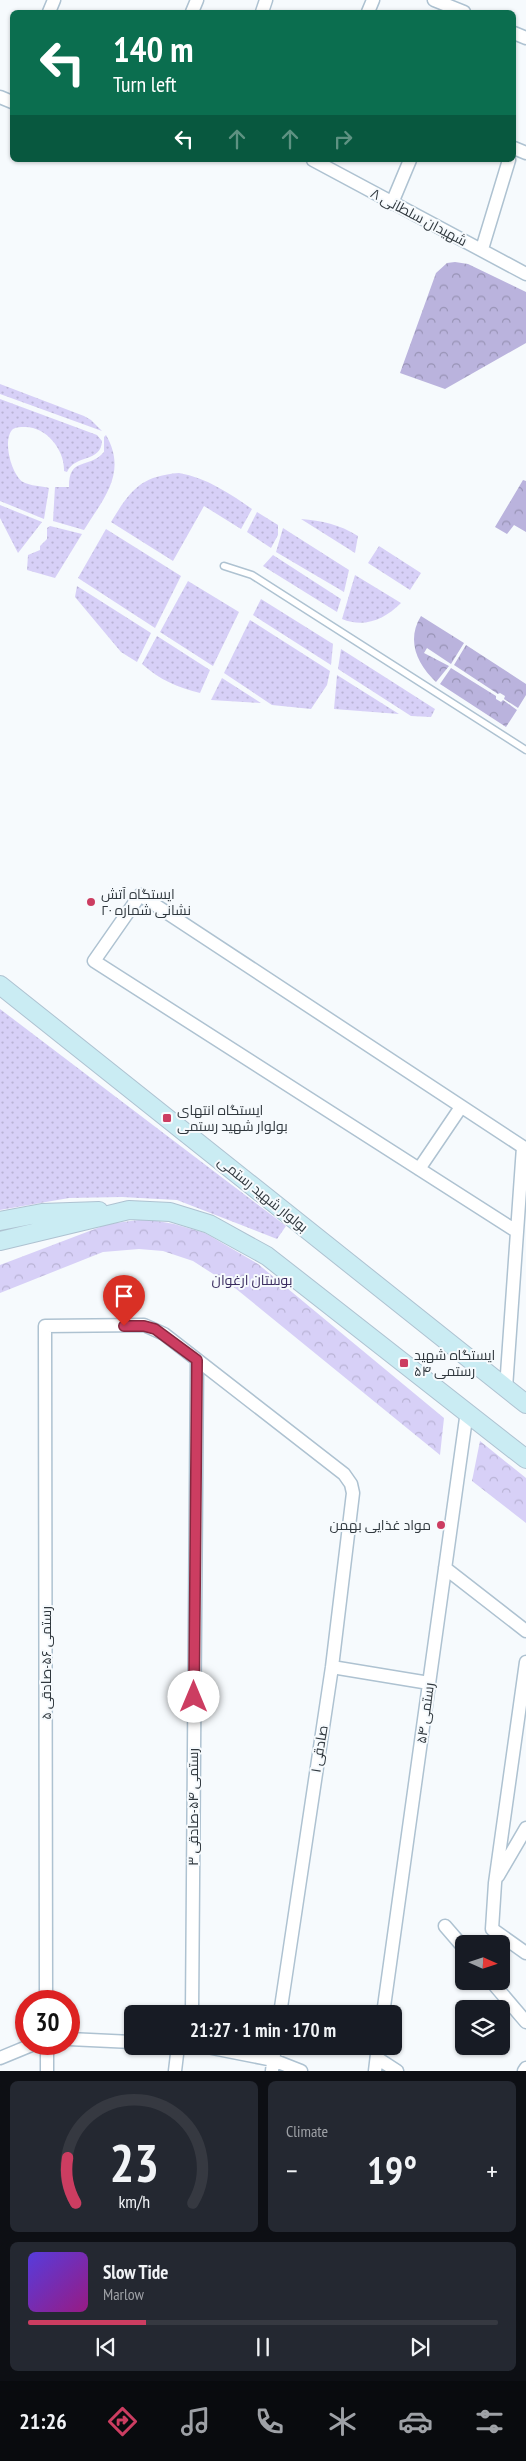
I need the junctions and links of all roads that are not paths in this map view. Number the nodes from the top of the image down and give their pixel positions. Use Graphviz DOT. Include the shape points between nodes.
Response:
graph roads {
  1 [pos="434,0"];
  2 [pos="459,10"];
  3 [pos="317,162"];
  4 [pos="409,162"];
  5 [pos="508,162"];
  6 [pos="392,203"];
  7 [pos="482,249"];
  8 [pos="526,274"];
  9 [pos="224,566"];
  10 [pos="526,750"];
  11 [pos="0,985"];
  12 [pos="0,994"];
  13 [pos="17,1000"];
  14 [pos="461,1107"];
  15 [pos="525,1148"];
  16 [pos="419,1169"];
  17 [pos="129,1210"];
  18 [pos="0,1221"];
  19 [pos="516,1231"];
  20 [pos="0,1241"];
  21 [pos="197,1360"];
  22 [pos="506,1388"];
  23 [pos="526,1404"];
  24 [pos="467,1412"];
  25 [pos="526,1459"];
  26 [pos="445,1568"];
  27 [pos="526,1632"];
  28 [pos="526,1662"];
  29 [pos="332,1666"];
  30 [pos="429,1683"];
  31 [pos="526,1828"];
  32 [pos="495,1883"];
  33 [pos="445,1926"];
  34 [pos="455,1938"];
  35 [pos="526,1953"];
  36 [pos="46,1990"];
  37 [pos="499,1990"];
  38 [pos="192,2005"];
  39 [pos="281,2005"];
  40 [pos="384,2005"];
  41 [pos="526,2022"];
  42 [pos="80,2040"];
  43 [pos="124,2042"];
  44 [pos="15,2052"];
  45 [pos="46,2055"];
  46 [pos="177,2055"];
  47 [pos="235,2055"];
  48 [pos="378,2055"];
  49 [pos="381,2055"];
  50 [pos="0,2058"];
  51 [pos="272,2065"];
  52 [pos="526,2068"];
  53 [pos="47,2071"];
  54 [pos="175,2071"];
  55 [pos="302,2071"];
  56 [pos="375,2071"];
  57 [pos="397,2071"];
  58 [pos="524,2071"];
  1 -- 2 [label="street"];
  3 -- 6 [label="street, شهیدان سلطانی ۸"];
  4 -- 6 [label="street"];
  5 -- 7 [label="street"];
  6 -- 7 [label="street, شهیدان سلطانی ۸"];
  7 -- 8 [label="street, شهیدان سلطانی ۸"];
  9 -- 10 [label="lane" via="252,575"];
  11 -- 13 [label="main road, بولوار شهید رستمی"];
  12 -- 13 [label="main road"];
  13 -- 22 [label="main road, بولوار شهید رستمی"];
  14 -- 15 [label="street"];
  14 -- 16 [label="street"];
  14 -- 16 [label="street" via="140,895 94,961"];
  15 -- 19 [label="street"];
  16 -- 19 [label="street"];
  17 -- 18 [label="main road" via="42,1212"];
  17 -- 20 [label="main road"];
  17 -- 24 [label="main road" via="170,1212 209,1224 267,1256"];
  19 -- 22 [label="street"];
  21 -- 29 [label="street, صادقی ۱" via="344,1474 351,1484 353,1493"];
  21 -- 36 [label="street, رستمی ۵۶-صادقی ۵" via="164,1334 144,1326 45,1326"];
  21 -- 38 [label="street, رستمی ۵۴-صادقی ۳"];
  22 -- 23 [label="main road, بولوار شهید رستمی"];
  24 -- 25 [label="main road"];
  24 -- 26 [label="street, رستمی ۵۴"];
  26 -- 27 [label="street"];
  26 -- 30 [label="street, رستمی ۵۴"];
  28 -- 32 [label="street"];
  29 -- 30 [label="street"];
  29 -- 39 [label="street, صادقی ۱"];
  30 -- 40 [label="street, رستمی ۵۴"];
  31 -- 32 [label="street"];
  32 -- 35 [label="street" via="492,1929"];
  33 -- 34 [label="street"];
  37 -- 41 [label="street"];
  42 -- 43 [label="street"];
  44 -- 50 [label="street"];
  45 -- 53 [label="street"];
  46 -- 54 [label="street"];
  47 -- 51 [label="street"];
  48 -- 56 [label="street"];
  49 -- 57 [label="street"];
  51 -- 55 [label="street"];
  52 -- 58 [label="street"];
}
